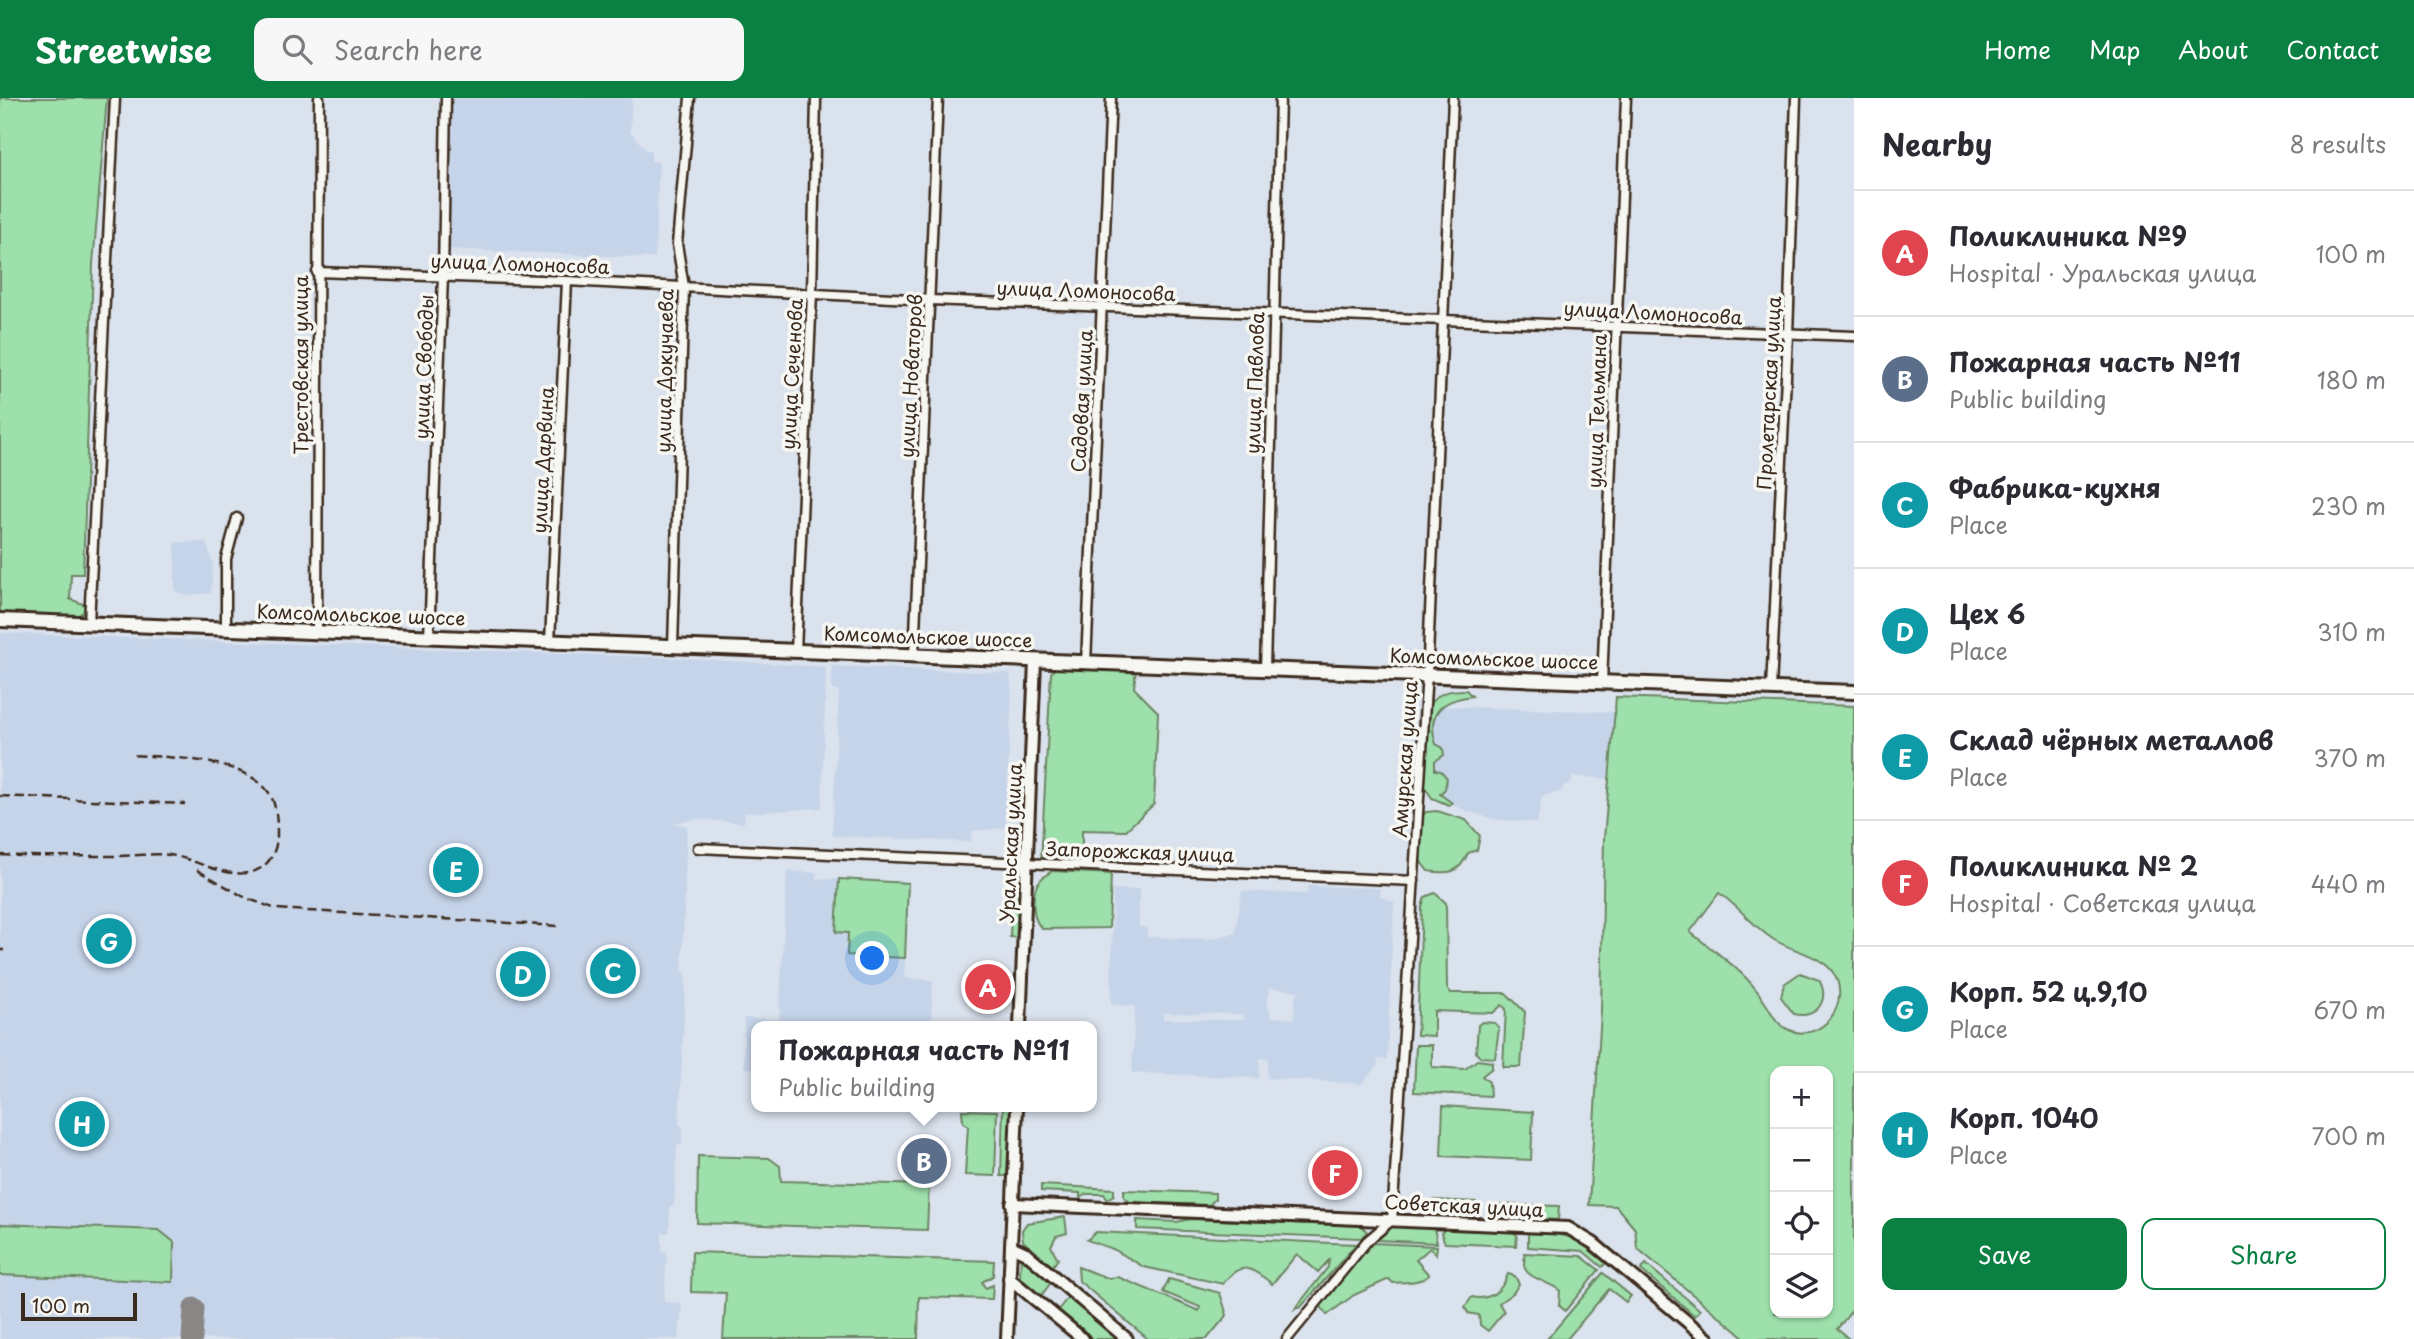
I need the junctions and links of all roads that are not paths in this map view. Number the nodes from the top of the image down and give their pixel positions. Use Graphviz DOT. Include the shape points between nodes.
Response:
graph roads {
  1 [pos="115,98"];
  2 [pos="319,98"];
  3 [pos="446,98"];
  4 [pos="690,98"];
  5 [pos="816,98"];
  6 [pos="938,98"];
  7 [pos="1111,98"];
  8 [pos="1280,98"];
  9 [pos="1453,98"];
  10 [pos="1626,98"];
  11 [pos="1796,98"];
  12 [pos="317,272"];
  13 [pos="443,276"];
  14 [pos="567,281"];
  15 [pos="684,287"];
  16 [pos="812,294"];
  17 [pos="930,300"];
  18 [pos="1102,307"];
  19 [pos="1273,313"];
  20 [pos="1446,319"];
  21 [pos="1616,326"];
  22 [pos="1788,335"];
  23 [pos="1854,336"];
  24 [pos="237,519"];
  25 [pos="0,620"];
  26 [pos="89,623"];
  27 [pos="226,629"];
  28 [pos="317,632"];
  29 [pos="429,637"];
  30 [pos="550,642"];
  31 [pos="673,647"];
  32 [pos="796,651"];
  33 [pos="914,656"];
  34 [pos="1035,661"];
  35 [pos="1086,663"];
  36 [pos="1265,670"];
  37 [pos="1427,676"];
  38 [pos="1602,682"];
  39 [pos="1771,689"];
  40 [pos="1854,692"];
  41 [pos="698,848"];
  42 [pos="1028,864"];
  43 [pos="1414,881"];
  44 [pos="1020,1021"];
  45 [pos="1017,1112"];
  46 [pos="1012,1203"];
  47 [pos="1392,1220"];
  48 [pos="1011,1246"];
  49 [pos="1009,1279"];
  50 [pos="1007,1339"];
  51 [pos="1083,1339"];
  52 [pos="1127,1339"];
  53 [pos="1287,1339"];
  54 [pos="1708,1339"];
  1 -- 26 [label="street"];
  2 -- 12 [label="street, Трестовская улица"];
  3 -- 13 [label="street, улица Свободы"];
  4 -- 15 [label="street, улица Докучаева" via="677,244"];
  5 -- 16 [label="street, улица Сеченова"];
  6 -- 17 [label="street, улица Новаторов"];
  7 -- 18 [label="street, Садовая улица"];
  8 -- 19 [label="street, улица Павлова"];
  9 -- 20 [label="street, Амурская улица"];
  10 -- 21 [label="street, улица Тельмана"];
  11 -- 22 [label="street, Пролетарская улица"];
  12 -- 13 [label="street, улица Ломоносова"];
  12 -- 28 [label="street, Трестовская улица"];
  13 -- 14 [label="street, улица Ломоносова"];
  13 -- 29 [label="street, улица Свободы"];
  14 -- 15 [label="street, улица Ломоносова"];
  14 -- 30 [label="street, улица Дарвина"];
  15 -- 16 [label="street, улица Ломоносова"];
  15 -- 31 [label="street, улица Докучаева"];
  16 -- 17 [label="street, улица Ломоносова"];
  16 -- 32 [label="street, улица Сеченова"];
  17 -- 18 [label="street, улица Ломоносова"];
  17 -- 33 [label="street, улица Новаторов"];
  18 -- 19 [label="street, улица Ломоносова"];
  18 -- 35 [label="street, Садовая улица"];
  19 -- 20 [label="street, улица Ломоносова"];
  19 -- 36 [label="street, улица Павлова"];
  20 -- 21 [label="street, улица Ломоносова"];
  20 -- 37 [label="street, Амурская улица"];
  21 -- 22 [label="street, улица Ломоносова"];
  21 -- 38 [label="street, улица Тельмана"];
  22 -- 23 [label="street, улица Ломоносова"];
  22 -- 39 [label="street, Пролетарская улица"];
  24 -- 27 [label="street" via="226,559"];
  25 -- 26 [label="main road, Комсомольское шоссе"];
  26 -- 27 [label="main road, Комсомольское шоссе"];
  27 -- 28 [label="main road, Комсомольское шоссе"];
  28 -- 29 [label="main road, Комсомольское шоссе"];
  29 -- 30 [label="main road, Комсомольское шоссе"];
  30 -- 31 [label="main road, Комсомольское шоссе"];
  31 -- 32 [label="main road, Комсомольское шоссе"];
  32 -- 33 [label="main road, Комсомольское шоссе"];
  33 -- 34 [label="main road, Комсомольское шоссе"];
  34 -- 35 [label="main road, Комсомольское шоссе"];
  34 -- 42 [label="street, Уральская улица"];
  35 -- 36 [label="main road, Комсомольское шоссе"];
  36 -- 37 [label="main road, Комсомольское шоссе"];
  37 -- 38 [label="main road, Комсомольское шоссе"];
  37 -- 43 [label="street, Амурская улица"];
  38 -- 39 [label="main road, Комсомольское шоссе"];
  39 -- 40 [label="main road, Комсомольское шоссе"];
  41 -- 42 [label="street, Запорожская улица"];
  42 -- 43 [label="street, Запорожская улица"];
  42 -- 44 [label="street, Уральская улица"];
  43 -- 47 [label="street, Амурская улица"];
  45 -- 46 [label="street"];
  46 -- 47 [label="street, Советская улица"];
  46 -- 48 [label="street"];
  47 -- 53 [label="street" via="1367,1241"];
  47 -- 54 [label="street, Советская улица" via="1568,1228 1593,1243"];
  48 -- 49 [label="street"];
  48 -- 52 [label="street" via="1026,1253"];
  49 -- 50 [label="street"];
  49 -- 51 [label="street"];
}
